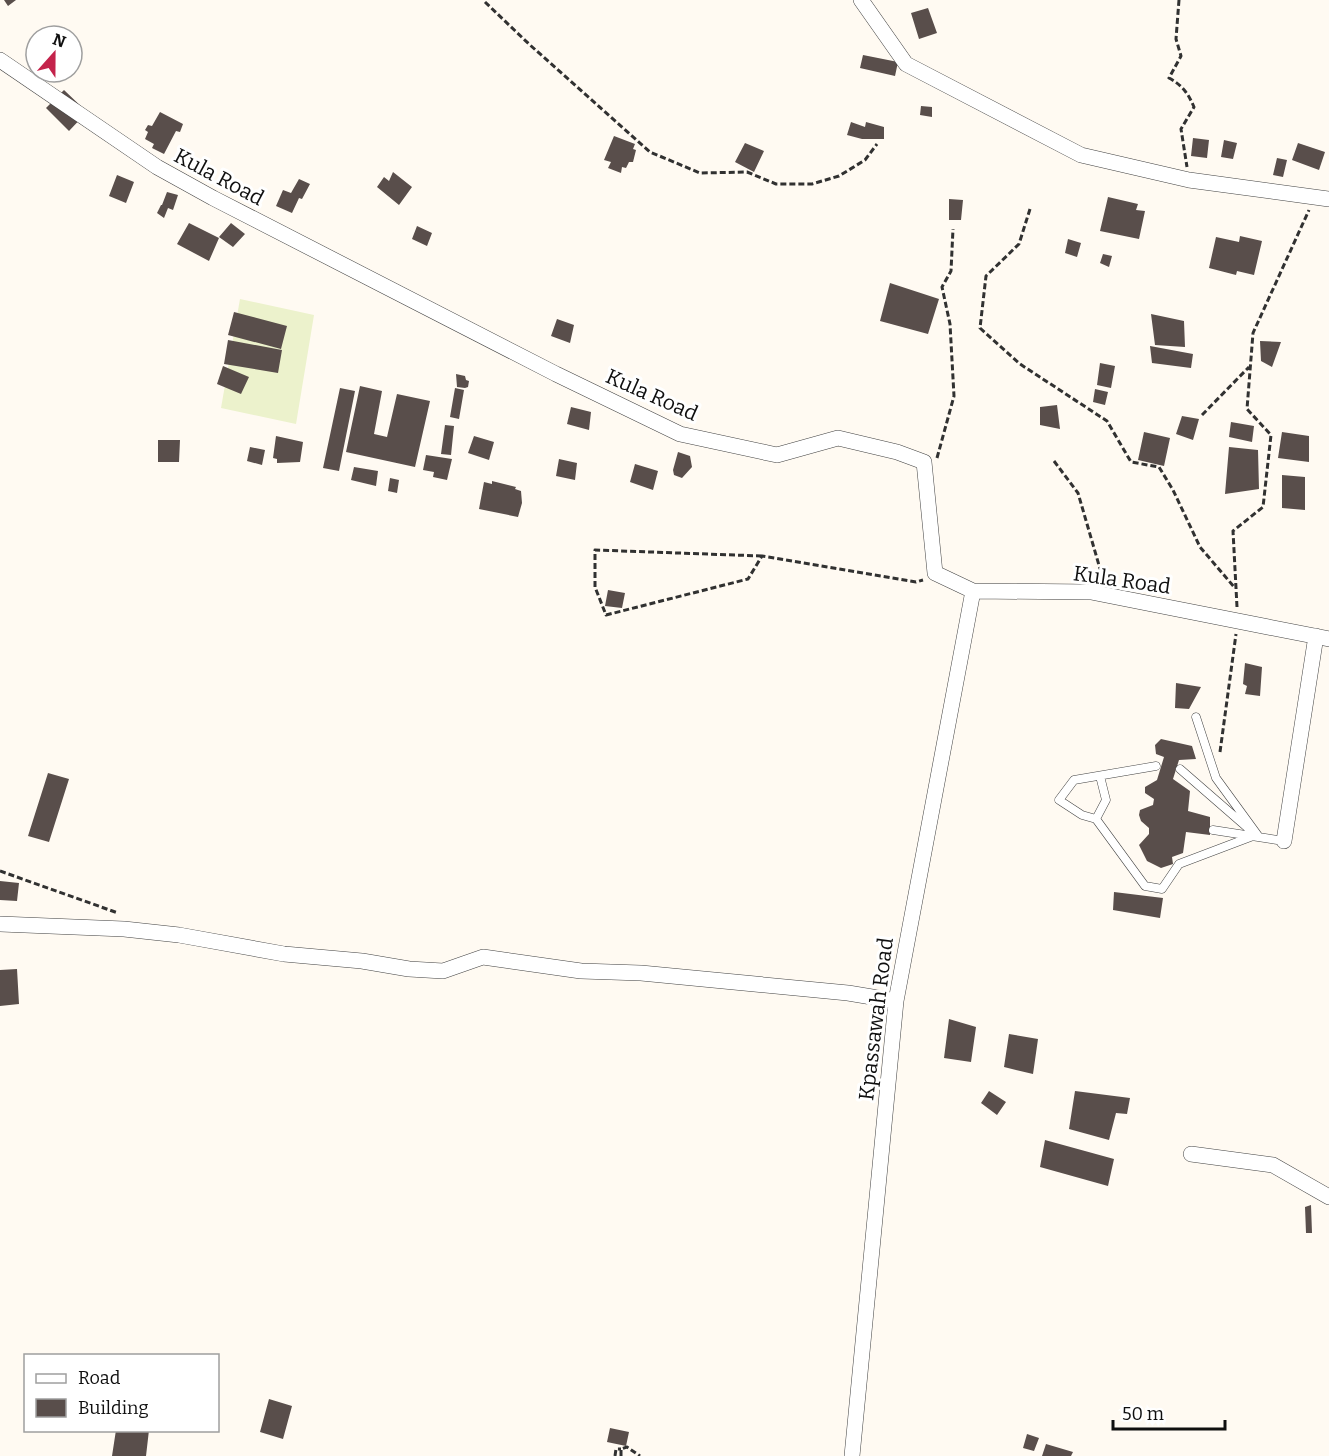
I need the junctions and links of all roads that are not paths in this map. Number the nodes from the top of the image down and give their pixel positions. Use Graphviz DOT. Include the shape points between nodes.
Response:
graph roads {
  1 [pos="861,0"];
  2 [pos="0,60"];
  3 [pos="1322,198"];
  4 [pos="973,591"];
  5 [pos="1322,638"];
  6 [pos="1196,717"];
  7 [pos="1156,766"];
  8 [pos="1180,769"];
  9 [pos="1100,776"];
  10 [pos="1096,819"];
  11 [pos="1213,830"];
  12 [pos="1256,837"];
  13 [pos="1284,841"];
  14 [pos="0,924"];
  15 [pos="896,1001"];
  16 [pos="1191,1154"];
  17 [pos="1329,1197"];
  18 [pos="852,1456"];
  1 -- 3 [label="street" via="906,64 1081,155 1190,180"];
  2 -- 4 [label="street, Kula Road" via="157,167 204,193 680,434 777,455 838,438 924,462 934,573"];
  4 -- 5 [label="street, Kula Road" via="1091,592"];
  4 -- 15 [label="street, Kpassawah Road"];
  5 -- 13 [label="street"];
  6 -- 12 [label="lane" via="1216,778"];
  7 -- 9 [label="lane"];
  8 -- 12 [label="lane"];
  9 -- 10 [label="lane" via="1106,800"];
  9 -- 10 [label="lane" via="1074,780 1059,800"];
  10 -- 12 [label="lane" via="1145,886 1162,889 1179,864"];
  11 -- 12 [label="lane"];
  12 -- 13 [label="lane"];
  14 -- 15 [label="street" via="179,935 284,954 409,969 443,971 483,957"];
  15 -- 18 [label="street, Kpassawah Road"];
  16 -- 17 [label="street" via="1273,1165"];
}
